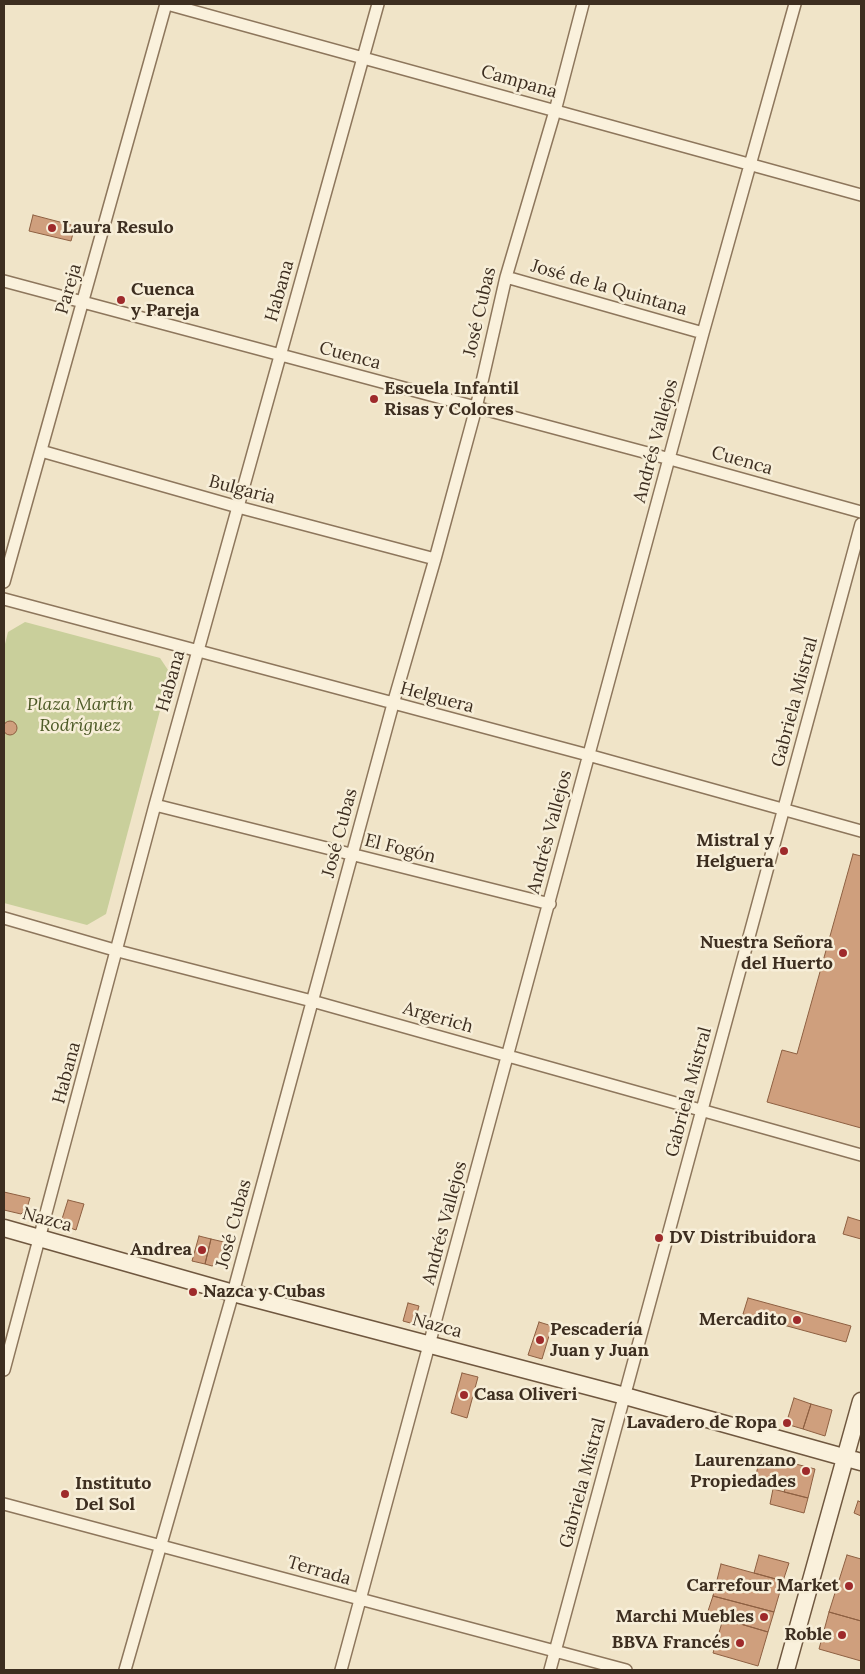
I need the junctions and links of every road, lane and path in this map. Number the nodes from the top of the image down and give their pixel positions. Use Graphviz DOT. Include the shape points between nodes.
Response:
graph roads {
  1 [pos="166,4"];
  2 [pos="378,4"];
  3 [pos="584,4"];
  4 [pos="795,4"];
  5 [pos="363,57"];
  6 [pos="555,111"];
  7 [pos="750,166"];
  8 [pos="861,195"];
  9 [pos="506,277"];
  10 [pos="4,281"];
  11 [pos="84,302"];
  12 [pos="702,333"];
  13 [pos="280,355"];
  14 [pos="476,408"];
  15 [pos="41,451"];
  16 [pos="670,459"];
  17 [pos="238,507"];
  18 [pos="861,512"];
  19 [pos="861,524"];
  20 [pos="435,559"];
  21 [pos="4,582"];
  22 [pos="4,599"];
  23 [pos="198,651"];
  24 [pos="393,704"];
  25 [pos="588,755"];
  26 [pos="155,805"];
  27 [pos="784,810"];
  28 [pos="861,831"];
  29 [pos="352,855"];
  30 [pos="550,904"];
  31 [pos="4,918"];
  32 [pos="118,951"];
  33 [pos="312,1001"];
  34 [pos="507,1056"];
  35 [pos="702,1110"];
  36 [pos="861,1155"];
  37 [pos="4,1228"];
  38 [pos="41,1238"];
  39 [pos="233,1293"];
  40 [pos="430,1345"];
  41 [pos="4,1370"];
  42 [pos="625,1396"];
  43 [pos="861,1401"];
  44 [pos="845,1458"];
  45 [pos="861,1462"];
  46 [pos="4,1504"];
  47 [pos="161,1544"];
  48 [pos="360,1601"];
  49 [pos="555,1650"];
  50 [pos="125,1670"];
  51 [pos="341,1670"];
  52 [pos="550,1670"];
  53 [pos="626,1670"];
  54 [pos="786,1670"];
  1 -- 5 [label="street, Campana"];
  1 -- 11 [label="street, Pareja"];
  2 -- 5 [label="street, Habana"];
  3 -- 6 [label="street, José Cubas"];
  4 -- 7 [label="street, Andrés Vallejos"];
  5 -- 6 [label="street, Campana"];
  5 -- 13 [label="street, Habana"];
  6 -- 7 [label="street, Campana"];
  6 -- 9 [label="street, José Cubas"];
  7 -- 8 [label="street, Campana"];
  7 -- 12 [label="street, Andrés Vallejos"];
  9 -- 12 [label="street, José de la Quintana"];
  9 -- 14 [label="street, José Cubas"];
  10 -- 11 [label="street, Cuenca"];
  11 -- 13 [label="street, Cuenca"];
  11 -- 15 [label="street, Pareja"];
  12 -- 16 [label="street, Andrés Vallejos"];
  13 -- 14 [label="street, Cuenca"];
  13 -- 17 [label="street, Habana"];
  14 -- 16 [label="street, Cuenca"];
  14 -- 20 [label="street, José Cubas"];
  15 -- 17 [label="street, Bulgaria"];
  15 -- 21 [label="street, Pareja"];
  16 -- 18 [label="street, Cuenca"];
  16 -- 25 [label="street, Andrés Vallejos"];
  17 -- 20 [label="street, Bulgaria"];
  17 -- 23 [label="street, Habana"];
  19 -- 27 [label="street, Gabriela Mistral"];
  20 -- 24 [label="street, José Cubas"];
  22 -- 23 [label="street, Helguera"];
  23 -- 24 [label="street, Helguera"];
  23 -- 26 [label="street, Habana"];
  24 -- 25 [label="street, Helguera"];
  24 -- 29 [label="street, José Cubas"];
  25 -- 27 [label="street, Helguera"];
  25 -- 30 [label="street, Andrés Vallejos"];
  26 -- 29 [label="street, El Fogón"];
  26 -- 32 [label="street, Habana"];
  27 -- 28 [label="street, Helguera"];
  27 -- 35 [label="street, Gabriela Mistral"];
  29 -- 30 [label="street, El Fogón"];
  29 -- 33 [label="street, José Cubas"];
  30 -- 34 [label="street, Andrés Vallejos"];
  31 -- 32 [label="street, Argerich"];
  32 -- 33 [label="street, Argerich"];
  32 -- 38 [label="street, Habana"];
  33 -- 34 [label="street, Argerich"];
  33 -- 39 [label="street, José Cubas"];
  34 -- 35 [label="street, Argerich"];
  34 -- 40 [label="street, Andrés Vallejos"];
  35 -- 36 [label="street, Argerich"];
  35 -- 42 [label="street, Gabriela Mistral"];
  37 -- 38 [label="street, Nazca"];
  38 -- 39 [label="street, Nazca"];
  38 -- 41 [label="street, Habana"];
  39 -- 40 [label="street, Nazca"];
  39 -- 47 [label="street, José Cubas"];
  40 -- 42 [label="street, Nazca"];
  40 -- 48 [label="street, Andrés Vallejos"];
  42 -- 44 [label="street, Nazca"];
  42 -- 49 [label="street, Gabriela Mistral"];
  43 -- 44 [label="street"];
  44 -- 45 [label="street, Nazca"];
  44 -- 54 [label="street"];
  46 -- 47 [label="street, Terrada"];
  47 -- 48 [label="street, Terrada"];
  47 -- 50 [label="street, José Cubas"];
  48 -- 49 [label="street, Terrada"];
  48 -- 51 [label="street, Andrés Vallejos"];
  49 -- 52 [label="street, Gabriela Mistral"];
  49 -- 53 [label="street, Terrada"];
}
